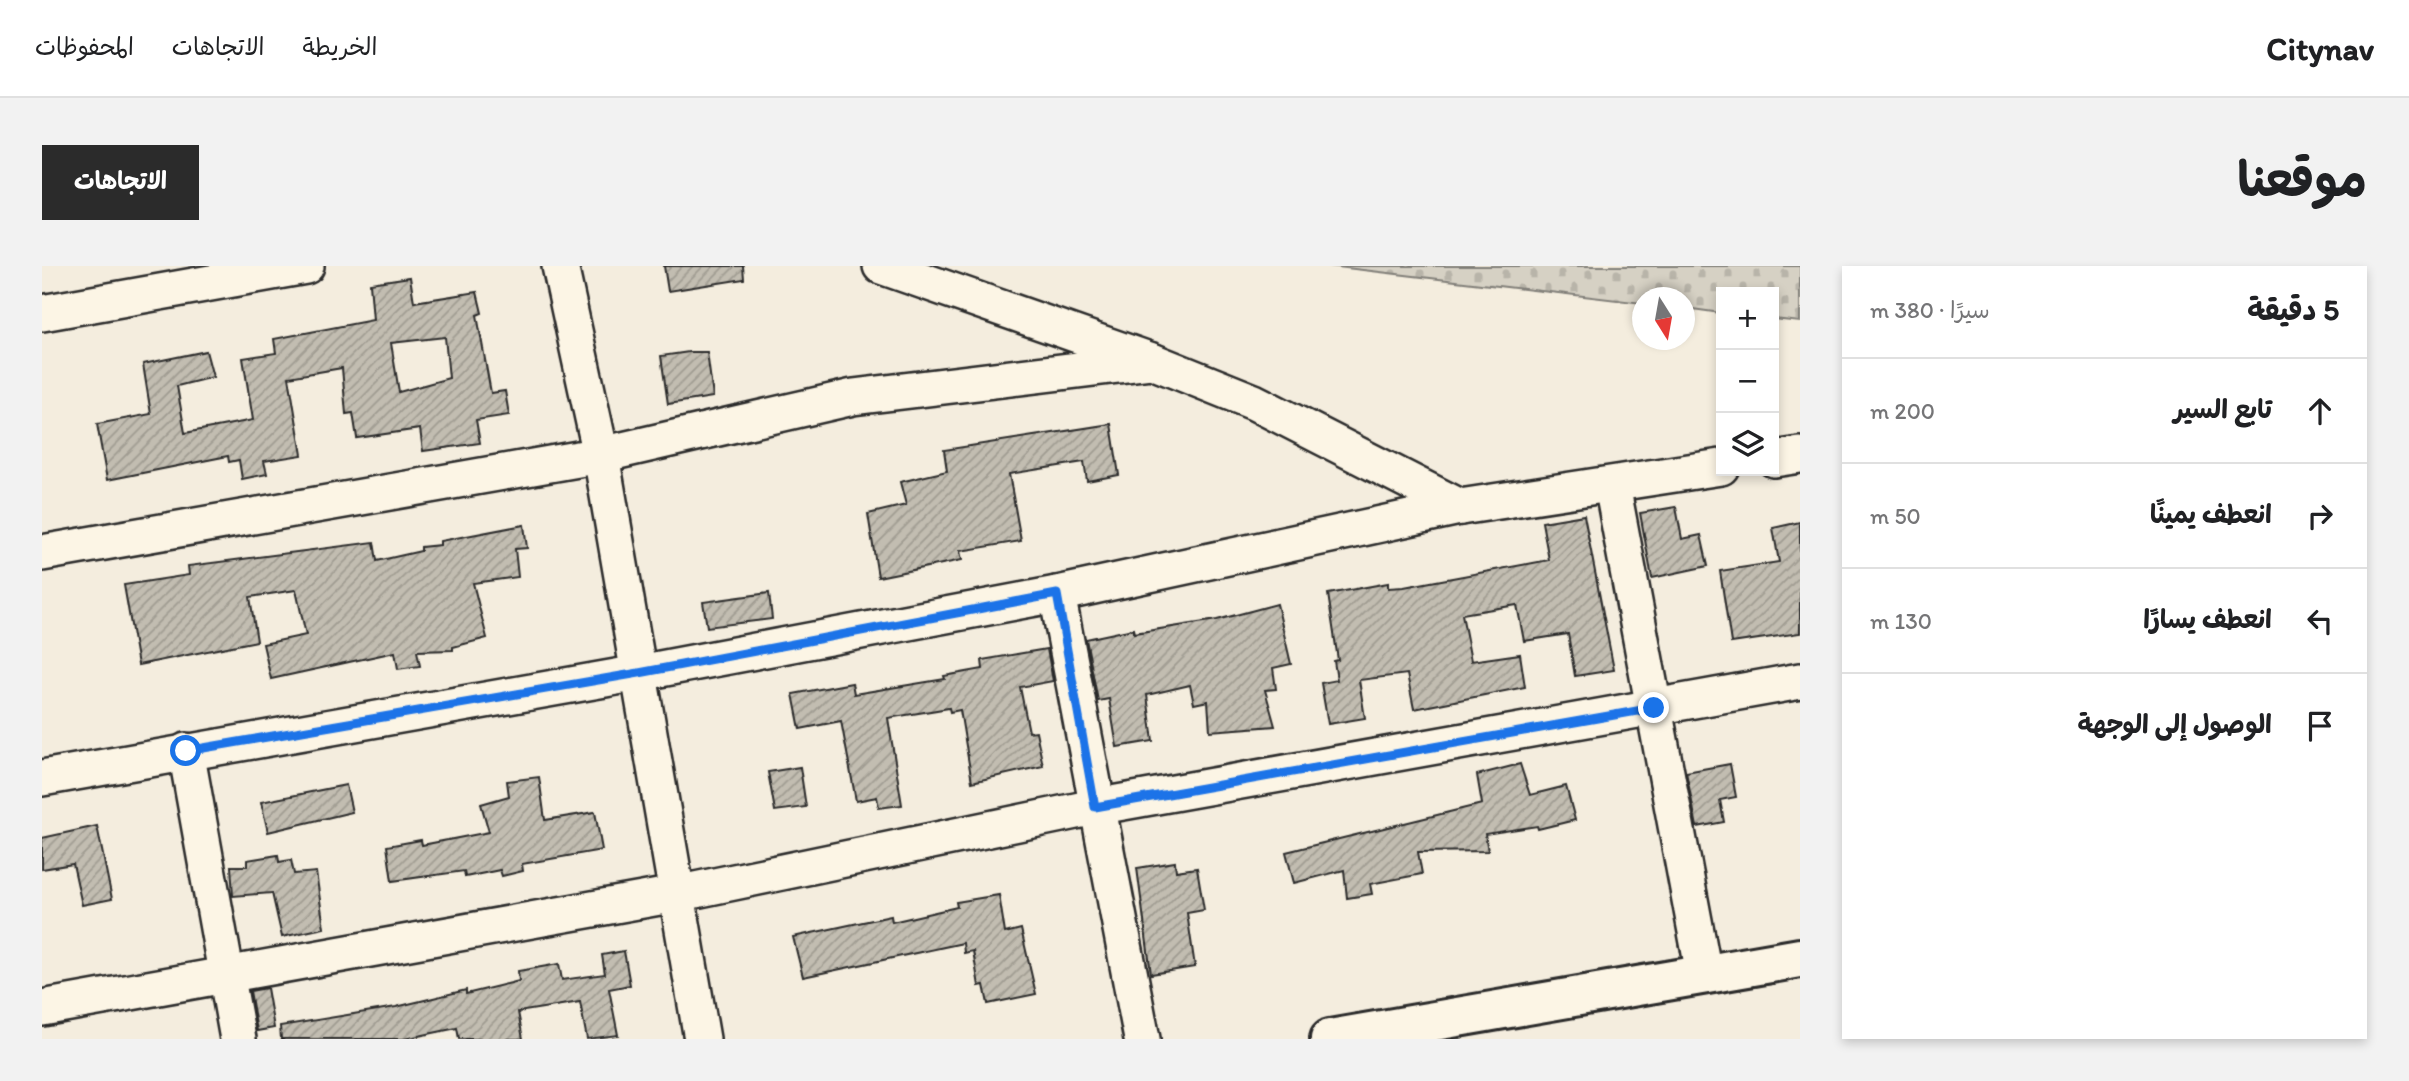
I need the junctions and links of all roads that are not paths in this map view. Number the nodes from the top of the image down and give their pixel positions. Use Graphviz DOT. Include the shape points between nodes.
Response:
graph roads {
  1 [pos="306,266"];
  2 [pos="560,266"];
  3 [pos="881,266"];
  4 [pos="42,313"];
  5 [pos="1152,361"];
  6 [pos="601,455"];
  7 [pos="1800,455"];
  8 [pos="1779,458"];
  9 [pos="1716,468"];
  10 [pos="1612,485"];
  11 [pos="1460,507"];
  12 [pos="42,553"];
  13 [pos="1057,594"];
  14 [pos="639,673"];
  15 [pos="1800,681"];
  16 [pos="1654,708"];
  17 [pos="186,751"];
  18 [pos="42,778"];
  19 [pos="1095,807"];
  20 [pos="676,894"];
  21 [pos="1800,958"];
  22 [pos="1704,974"];
  23 [pos="225,976"];
  24 [pos="42,1008"];
  25 [pos="238,1039"];
  26 [pos="702,1039"];
  27 [pos="1142,1039"];
  28 [pos="1330,1039"];
  1 -- 4 [label="street"];
  2 -- 6 [label="street"];
  3 -- 5 [label="street"];
  5 -- 6 [label="street" via="853,397"];
  5 -- 11 [label="street" via="1254,402"];
  6 -- 12 [label="street"];
  6 -- 14 [label="street"];
  7 -- 8 [label="street"];
  9 -- 10 [label="street"];
  10 -- 11 [label="street"];
  10 -- 16 [label="street"];
  11 -- 13 [label="street"];
  13 -- 14 [label="street"];
  13 -- 19 [label="street"];
  14 -- 17 [label="street"];
  14 -- 20 [label="street"];
  15 -- 16 [label="street"];
  16 -- 19 [label="street"];
  16 -- 22 [label="street"];
  17 -- 18 [label="street"];
  17 -- 23 [label="street"];
  19 -- 20 [label="street"];
  19 -- 27 [label="street"];
  20 -- 23 [label="street"];
  20 -- 26 [label="street"];
  21 -- 22 [label="street"];
  22 -- 28 [label="street"];
  23 -- 24 [label="street"];
  23 -- 25 [label="street"];
}
